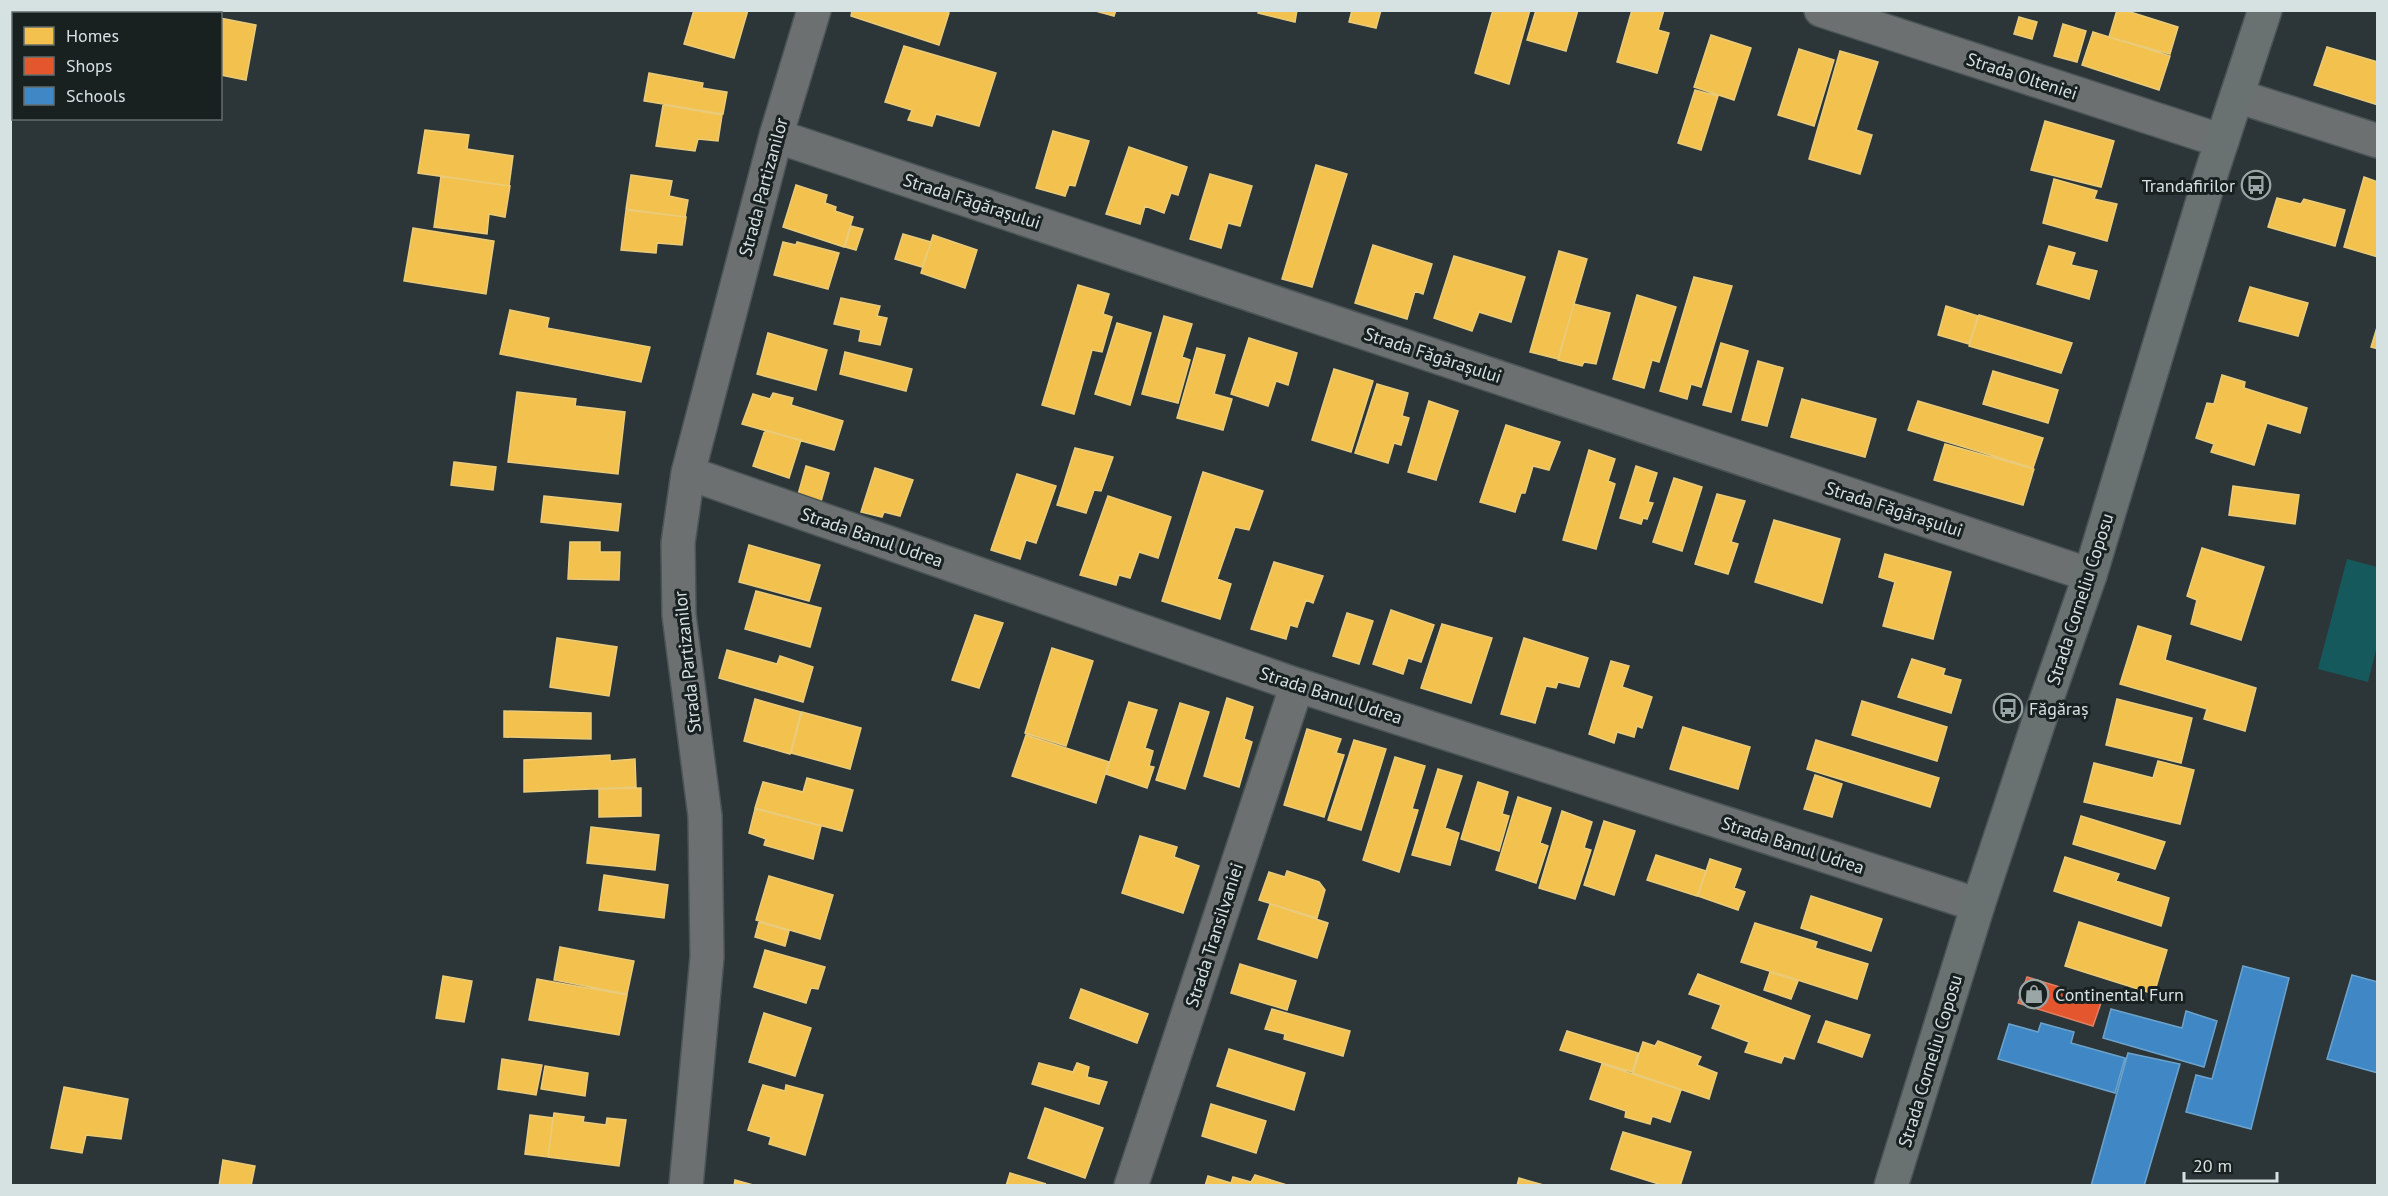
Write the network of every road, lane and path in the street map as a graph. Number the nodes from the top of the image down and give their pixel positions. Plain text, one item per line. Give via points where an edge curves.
1 (814, 10) edge
2 (1821, 10) edge
3 (2265, 10) edge
4 (2237, 96) junction
5 (776, 136) junction
6 (2222, 141) junction
7 (2378, 141) edge
8 (688, 473) junction
9 (2090, 575) junction
10 (1297, 685) junction
11 (1978, 905) junction
12 (687, 1185) edge
13 (1131, 1185) edge
14 (1891, 1185) edge

1 - 5 street, Strada Partizanilor
2 - 6 street, Strada Olteniei
3 - 4 main road, Strada Corneliu Coposu
4 - 6 main road, Strada Corneliu Coposu
4 - 7 street
5 - 8 street, Strada Partizanilor
5 - 9 street, Strada Făgărașului
6 - 9 main road, Strada Corneliu Coposu
8 - 10 street, Strada Banul Udrea
8 - 12 street, Strada Partizanilor via 678,543 679,615 705,816 707,957
9 - 11 main road, Strada Corneliu Coposu
10 - 11 street, Strada Banul Udrea
10 - 13 street, Strada Transilvaniei
11 - 14 main road, Strada Corneliu Coposu

